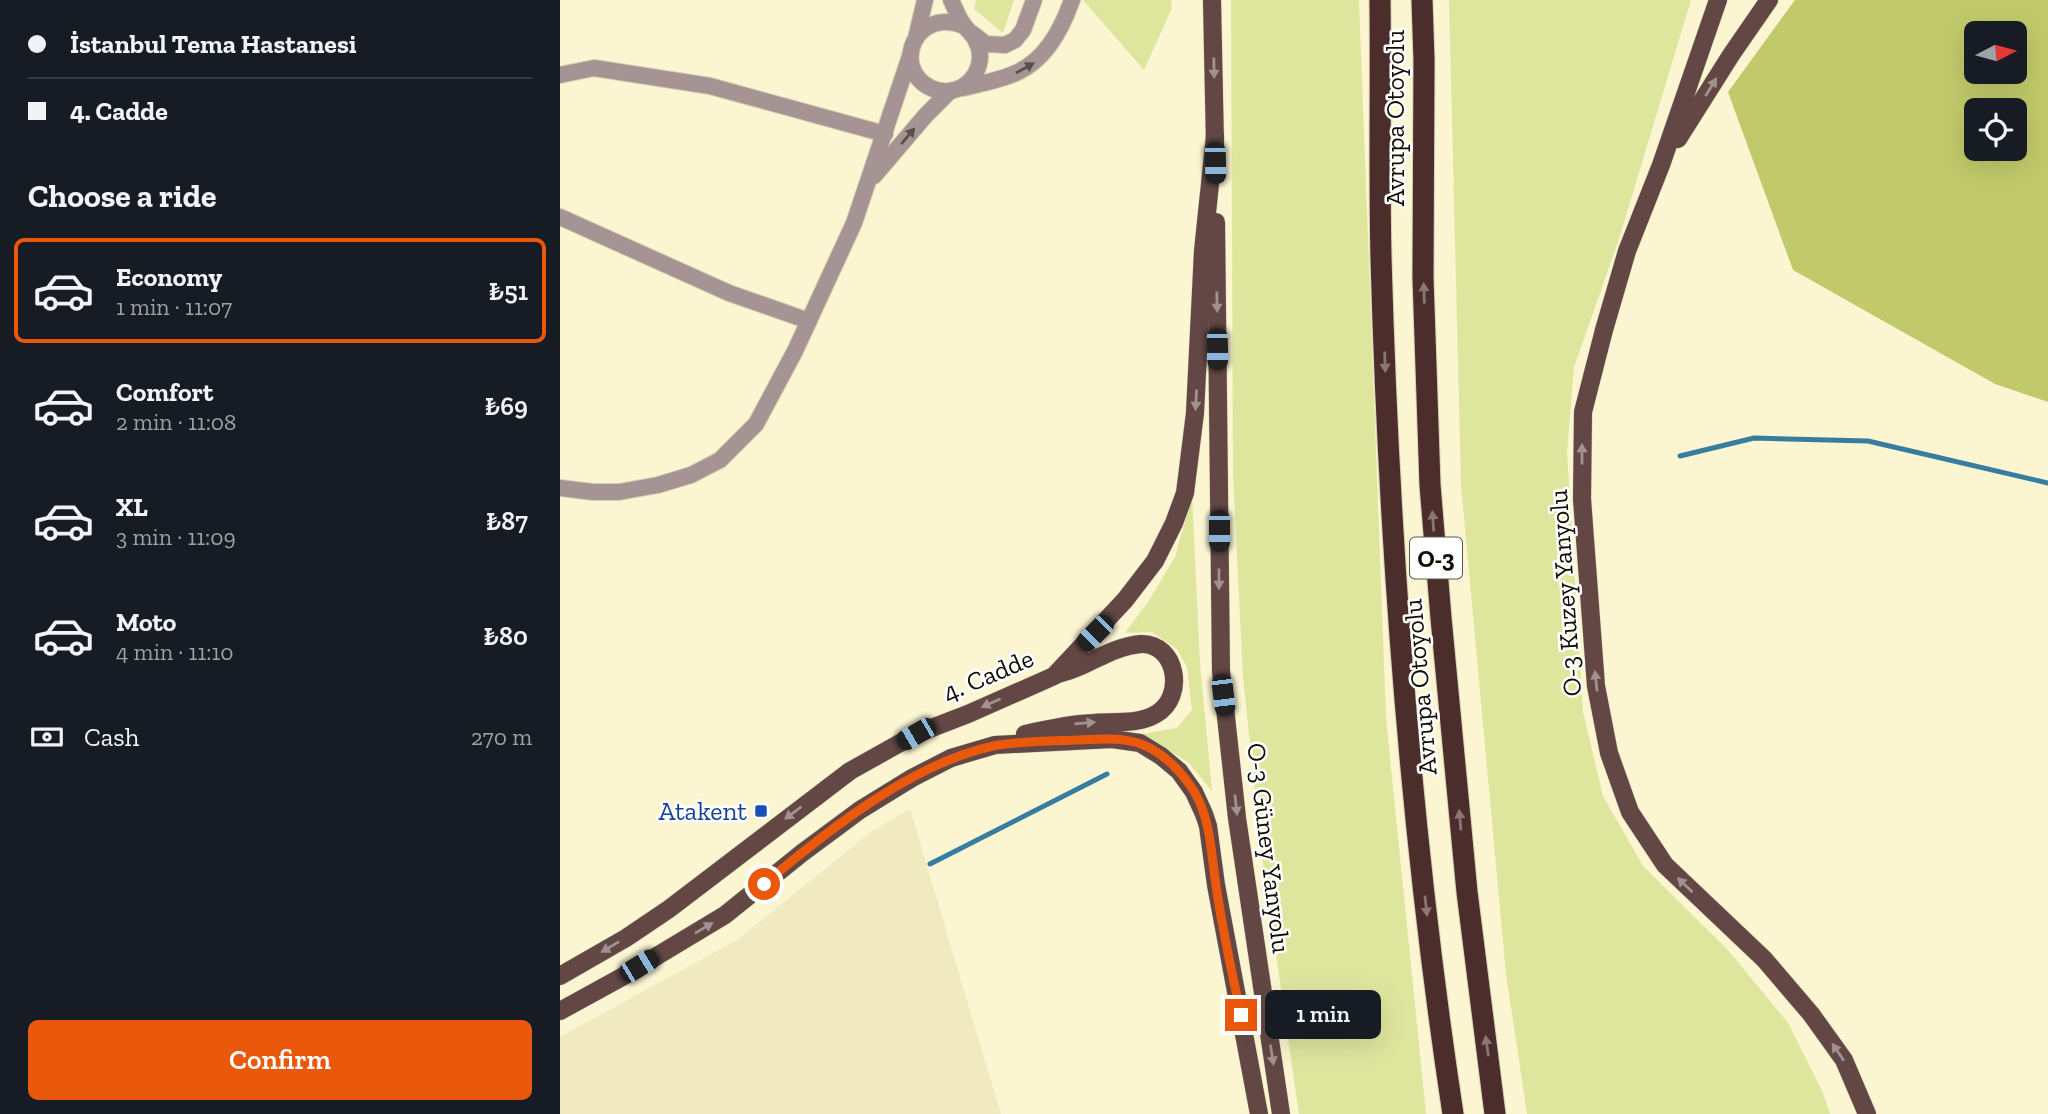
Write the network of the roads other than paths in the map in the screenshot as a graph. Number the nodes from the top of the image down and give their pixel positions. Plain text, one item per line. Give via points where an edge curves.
1 (925, 0) edge
2 (951, 0) edge
3 (1034, 0) edge
4 (1072, 0) edge
5 (1212, 0) edge
6 (1380, 0) edge
7 (1422, 0) edge
8 (1718, 0) edge
9 (1769, 0) edge
10 (968, 30) junction
11 (916, 37) junction
12 (911, 54) junction
13 (560, 75) edge
14 (955, 90) junction
15 (885, 134) junction
16 (1215, 136) junction
17 (1661, 165) junction
18 (867, 184) junction
19 (560, 217) edge
20 (809, 321) junction
21 (560, 488) edge
22 (1054, 676) junction
23 (995, 745) junction
24 (560, 976) edge
25 (560, 1012) edge
26 (1259, 1114) edge
27 (1281, 1114) edge
28 (1453, 1114) edge
29 (1496, 1114) edge
30 (1867, 1114) edge

1 - 11 street
2 - 10 street
3 - 10 street via 1023,30 1005,45 986,44
14 -> 4 street via 1012,75 1036,62 1064,22
5 -> 16 main road, O-3 Güney Yanyolu
6 -> 28 highway, Avrupa Otoyolu / O-3 via 1381,256 1396,576 1422,872
29 -> 7 highway, Avrupa Otoyolu / O-3 via 1467,892 1430,485 1423,278
8 - 17 main road, O-3 Kuzey Yanyolu
17 -> 9 main road
10 - 11 street via 943,21
10 - 14 street via 978,43 980,64 969,82
11 - 12 street
12 - 14 street via 921,81 939,91
12 - 15 street
13 - 15 street via 594,68 710,86
18 -> 14 street via 926,115
15 - 18 street
16 -> 22 main road, 4. Cadde via 1185,493 1155,561
16 -> 27 main road, O-3 Güney Yanyolu via 1221,671 1241,845
30 -> 17 main road, O-3 Kuzey Yanyolu via 1844,1060 1811,1014 1765,959 1665,866 1630,812 1609,753 1595,673 1582,499 1583,412 1628,251
18 - 20 street
19 - 20 street via 729,293
20 - 21 street via 756,424 720,460 691,475 619,492
23 -> 22 main road via 1056,727 1143,720 1171,701 1175,685 1165,654 1143,644 1118,648
22 -> 24 main road, 4. Cadde via 916,734 850,771 669,909
25 -> 23 main road via 725,915 802,853 900,785 951,758
23 - 26 main road via 1111,739 1140,743 1187,782 1208,826

